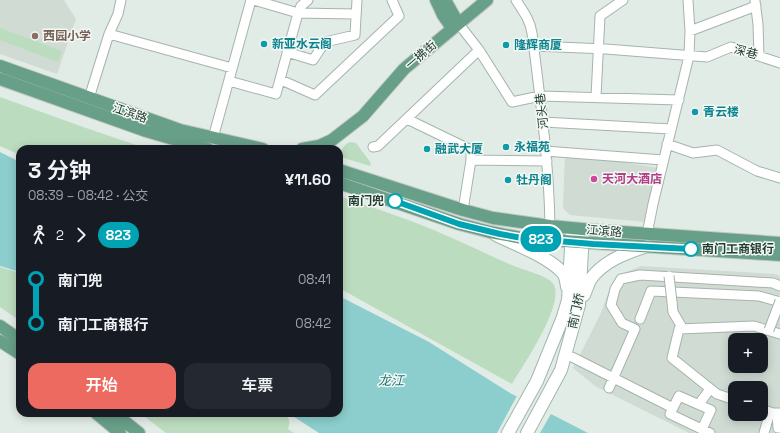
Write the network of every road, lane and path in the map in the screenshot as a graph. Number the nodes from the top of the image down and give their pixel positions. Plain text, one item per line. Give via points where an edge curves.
1 (121, 0) edge
2 (253, 0) edge
3 (308, 0) edge
4 (357, 0) edge
5 (392, 0) edge
6 (436, 0) edge
7 (445, 0) edge
8 (486, 0) edge
9 (516, 0) edge
10 (623, 0) edge
11 (688, 0) edge
12 (755, 3) edge
13 (298, 13) junction
14 (355, 14) junction
15 (455, 26) junction
16 (690, 31) junction
17 (109, 34) junction
18 (534, 46) junction
19 (598, 49) junction
20 (479, 50) junction
21 (287, 52) junction
22 (689, 56) junction
23 (759, 56) junction
24 (780, 63) edge
25 (0, 66) edge
26 (232, 68) junction
27 (0, 79) edge
28 (280, 80) junction
29 (229, 81) junction
30 (540, 96) junction
31 (596, 97) junction
32 (89, 98) junction
33 (679, 100) junction
34 (407, 119) junction
35 (543, 122) junction
36 (671, 129) junction
37 (211, 144) edge
38 (667, 144) junction
39 (221, 145) edge
40 (321, 145) edge
41 (373, 147) dead end
42 (545, 151) junction
43 (471, 160) junction
44 (663, 160) junction
45 (547, 161) junction
46 (343, 171) edge
47 (780, 178) edge
48 (343, 184) edge
49 (463, 210) junction
50 (550, 226) junction
51 (578, 228) junction
52 (490, 232) junction
53 (647, 240) junction
54 (577, 242) junction
55 (780, 243) edge
56 (780, 255) edge
57 (669, 276) junction
58 (780, 286) edge
59 (574, 302) junction
60 (780, 302) edge
61 (640, 319) dead end
62 (0, 326) edge
63 (683, 329) junction
64 (769, 330) junction
65 (780, 334) edge
66 (16, 337) edge
67 (0, 341) edge
68 (16, 351) edge
69 (572, 357) dead end
70 (614, 378) junction
71 (609, 388) dead end
72 (710, 389) junction
73 (728, 398) edge
74 (699, 404) junction
75 (673, 408) junction
76 (776, 413) edge
77 (101, 417) edge
78 (119, 417) edge
79 (780, 428) edge
80 (706, 431) edge
81 (120, 433) edge
82 (139, 433) edge
83 (508, 433) edge
84 (527, 433) edge
85 (764, 433) edge

1 - 17 street
2 - 13 street
2 - 26 street
3 - 13 street
4 - 14 street
5 - 28 street via 399,16 315,95
6 - 15 main road via 443,15
7 - 15 main road
8 - 15 main road, 一拂街
9 - 18 street, 河头巷 via 526,14
10 - 19 street via 600,16
11 - 16 street
12 - 16 street
12 - 23 street via 760,42
13 - 14 street
13 - 21 street
14 - 21 street via 355,35 325,42 313,60
15 - 20 street
15 - 40 main road, 一拂街 via 404,69 363,116 332,140
16 - 22 street
17 - 26 street
17 - 32 street
18 - 19 street, 深巷
18 - 30 street, 河头巷
19 - 22 street, 深巷
19 - 31 street
20 - 30 street via 512,102
20 - 34 street
21 - 28 street
22 - 23 street, 深巷 via 707,57 731,47
22 - 33 street
23 - 24 street, 深巷
25 - 32 main road, 江滨路
26 - 29 street
27 - 37 main road, 江滨路 via 146,131
28 - 29 street via 276,94
29 - 37 street
30 - 31 street
30 - 35 street, 河头巷
31 - 33 street
32 - 37 main road, 江滨路 via 180,130
33 - 36 street
34 - 41 street via 378,146
34 - 43 street via 471,150
35 - 36 street
35 - 42 street, 河头巷
36 - 38 street
37 - 39 main road, 江滨路
38 - 44 street
38 - 47 street via 693,153 717,150 757,171
42 - 44 street
42 - 45 street, 河头巷
43 - 45 street
43 - 49 street
44 - 53 street via 652,204
45 - 50 street, 河头巷
46 - 49 main road, 江滨路
48 - 52 main road, 江滨路
49 - 50 main road, 江滨路 via 493,218
50 - 51 main road, 江滨路
51 - 53 main road, 江滨路
51 - 54 street, 南门桥
52 - 54 main road, 江滨路 via 522,238
52 - 59 street via 554,265 566,279
53 - 54 main road, 江滨路
53 - 55 main road, 江滨路
53 - 56 main road, 江滨路
53 - 59 street via 601,268
54 - 59 street, 南门桥
57 - 58 street via 773,283
57 - 63 street, bridge via 674,312
57 - 70 street via 640,274 621,279 615,289 611,305 622,324 635,329
59 - 83 street, 南门桥 via 563,317 537,382
59 - 84 street, 南门桥 via 561,370
60 - 61 street via 759,296 651,292
60 - 64 street, bridge
62 - 66 main road
63 - 64 street via 754,326
63 - 72 street via 679,329 672,358
64 - 65 street
67 - 68 main road
69 - 70 street
70 - 71 street
70 - 75 street
72 - 73 street
72 - 74 street
74 - 75 street via 680,396
74 - 80 street via 710,410
75 - 80 street via 670,414
76 - 79 street
76 - 85 street
77 - 81 main road
78 - 82 main road

